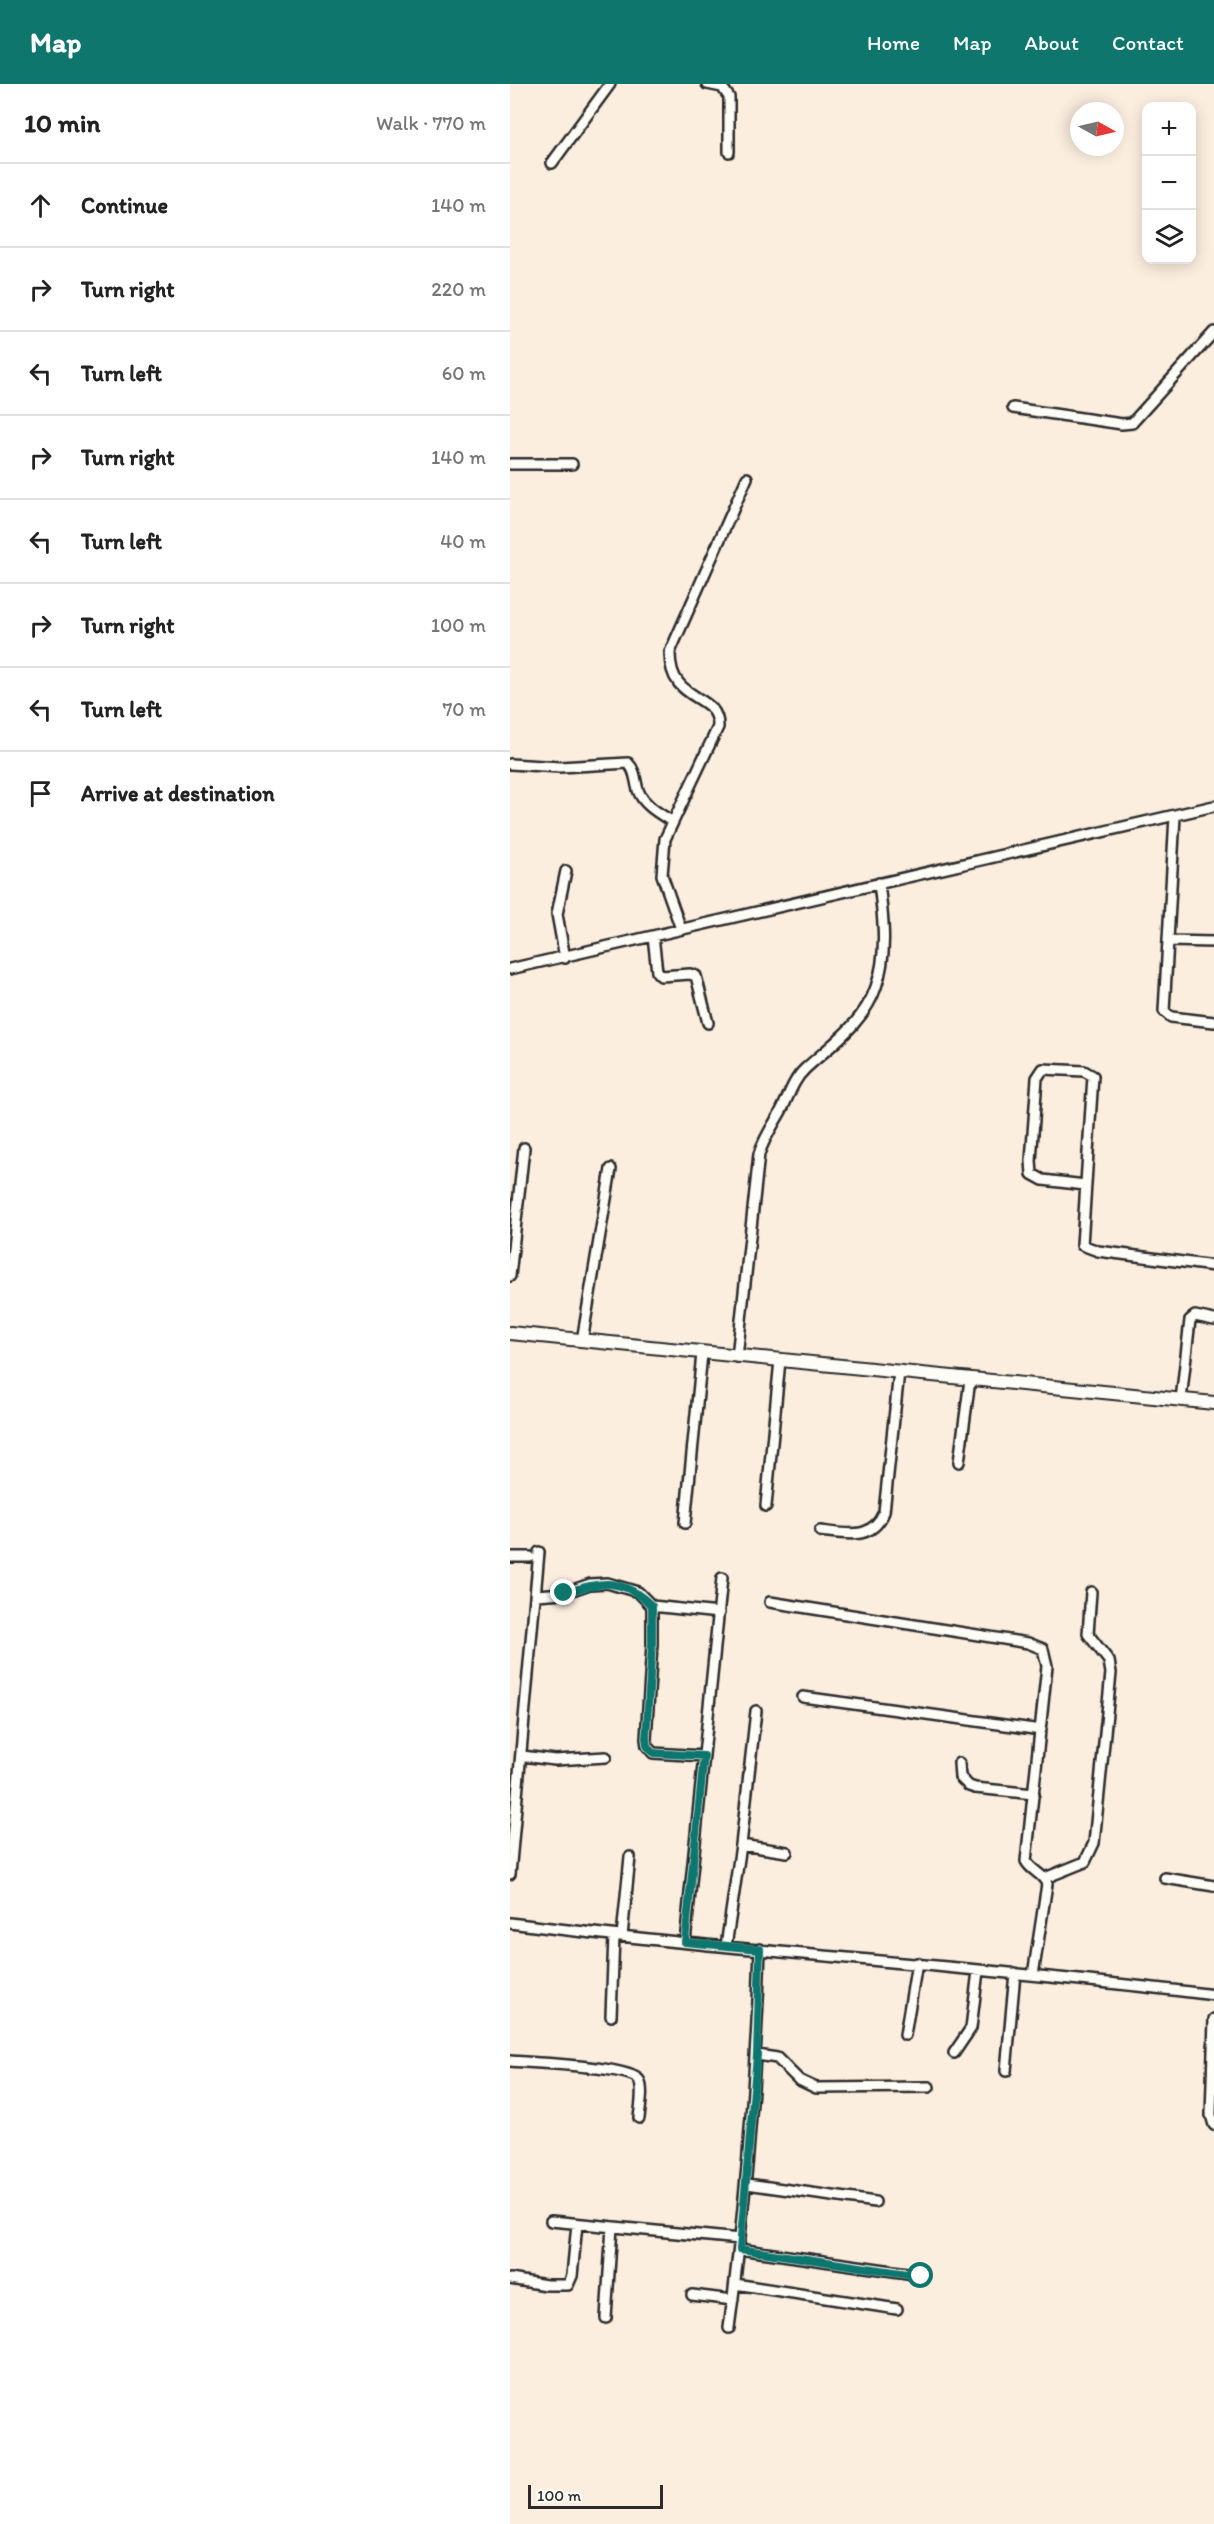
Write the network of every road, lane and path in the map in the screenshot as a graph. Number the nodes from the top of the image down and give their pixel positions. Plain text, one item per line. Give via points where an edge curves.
1 (610, 84) edge
2 (707, 84) edge
3 (729, 152) dead end
4 (552, 163) dead end
5 (1214, 332) edge
6 (1013, 408) dead end
7 (510, 464) edge
8 (572, 464) dead end
9 (747, 478) dead end
10 (510, 764) edge
11 (1214, 806) edge
12 (1174, 816) junction
13 (672, 822) junction
14 (566, 871) dead end
15 (879, 883) junction
16 (681, 929) junction
17 (653, 936) junction
18 (1168, 941) junction
19 (1214, 942) edge
20 (565, 958) junction
21 (510, 969) edge
22 (1214, 1022) edge
23 (708, 1023) dead end
24 (524, 1148) dead end
25 (611, 1169) dead end
26 (1085, 1185) junction
27 (1214, 1266) edge
28 (510, 1276) edge
29 (1214, 1320) edge
30 (510, 1333) edge
31 (582, 1341) junction
32 (702, 1354) junction
33 (737, 1357) junction
34 (780, 1360) junction
35 (899, 1372) junction
36 (970, 1380) junction
37 (1181, 1400) junction
38 (1214, 1403) edge
39 (959, 1462) dead end
40 (766, 1506) dead end
41 (684, 1523) dead end
42 (820, 1531) dead end
43 (539, 1552) dead end
44 (510, 1557) edge
45 (530, 1557) dead end
46 (723, 1578) dead end
47 (1090, 1592) dead end
48 (536, 1595) junction
49 (770, 1602) dead end
50 (652, 1606) junction
51 (719, 1613) junction
52 (803, 1697) dead end
53 (756, 1711) dead end
54 (1041, 1730) junction
55 (522, 1756) junction
56 (704, 1756) junction
57 (606, 1757) dead end
58 (959, 1763) dead end
59 (1034, 1794) junction
60 (741, 1845) junction
61 (787, 1852) dead end
62 (630, 1857) dead end
63 (510, 1874) edge
64 (1045, 1878) junction
65 (1165, 1878) dead end
66 (1214, 1886) edge
67 (510, 1923) edge
68 (618, 1936) junction
69 (685, 1942) junction
70 (726, 1946) junction
71 (760, 1949) junction
72 (917, 1964) junction
73 (978, 1971) junction
74 (1015, 1973) junction
75 (1033, 1975) junction
76 (1214, 1995) edge
77 (611, 2016) dead end
78 (1214, 2019) edge
79 (905, 2035) dead end
80 (954, 2053) dead end
81 (757, 2055) junction
82 (510, 2061) edge
83 (1006, 2071) dead end
84 (929, 2088) dead end
85 (639, 2118) dead end
86 (1214, 2125) edge
87 (747, 2184) junction
88 (874, 2202) dead end
89 (552, 2221) dead end
90 (577, 2224) junction
91 (612, 2227) junction
92 (740, 2244) junction
93 (921, 2276) dead end
94 (510, 2279) edge
95 (735, 2284) junction
96 (692, 2295) dead end
97 (733, 2300) junction
98 (897, 2308) dead end
99 (606, 2318) dead end
100 (729, 2328) dead end

1 - 4 street
2 - 3 street via 722,87 729,97
5 - 6 street via 1132,423
7 - 8 street
9 - 13 street via 670,652 675,681 715,710 718,719 718,727
10 - 13 street via 560,767 628,763 640,795
11 - 12 street
12 - 15 street
12 - 18 street
13 - 16 street via 665,838 662,875
14 - 20 street via 557,914
15 - 16 street
15 - 33 street via 883,947 876,988 846,1033 796,1080 759,1154
16 - 17 street
17 - 20 street
17 - 23 street via 657,972 661,976 696,976
18 - 19 street
18 - 22 street via 1164,1011 1171,1017
20 - 21 street
24 - 28 street
25 - 31 street
26 - 26 street via 1093,1076 1060,1068 1043,1070 1037,1078 1032,1174 1043,1180
26 - 27 street via 1082,1245 1098,1251
29 - 37 street via 1195,1316 1190,1320
30 - 31 street
31 - 32 street
32 - 33 street
32 - 41 street
33 - 34 street
34 - 35 street
34 - 40 street
35 - 36 street
35 - 42 street via 884,1512 879,1523 858,1533
36 - 37 street
36 - 39 street
37 - 38 street
43 - 48 street
44 - 45 street
46 - 51 street
47 - 64 street via 1088,1634 1109,1661 1111,1673 1094,1843 1085,1862
48 - 50 street via 607,1583 638,1592
48 - 55 street
49 - 54 street via 1036,1645 1047,1656
50 - 51 street
50 - 56 street via 647,1746 653,1753
51 - 56 street
52 - 54 street
53 - 60 street
54 - 59 street
55 - 57 street via 555,1760
55 - 63 street
56 - 69 street
58 - 59 street via 960,1777 969,1786
59 - 64 street via 1026,1861
60 - 61 street
60 - 70 street
62 - 68 street
64 - 75 street
65 - 66 street
67 - 68 street
68 - 69 street
68 - 77 street
69 - 70 street
70 - 71 street
71 - 72 street
71 - 81 street
72 - 73 street
72 - 79 street
73 - 74 street
73 - 80 street via 970,2028
74 - 75 street
74 - 83 street
75 - 76 street
78 - 86 street
81 - 84 street via 777,2058 799,2080 816,2088
81 - 87 street
82 - 85 street via 630,2074 638,2079 641,2089
87 - 88 street
87 - 92 street
89 - 90 street
90 - 91 street
90 - 94 street via 568,2285
91 - 92 street
91 - 99 street
92 - 93 street
92 - 95 street
95 - 97 street
95 - 98 street
96 - 97 street
97 - 100 street

